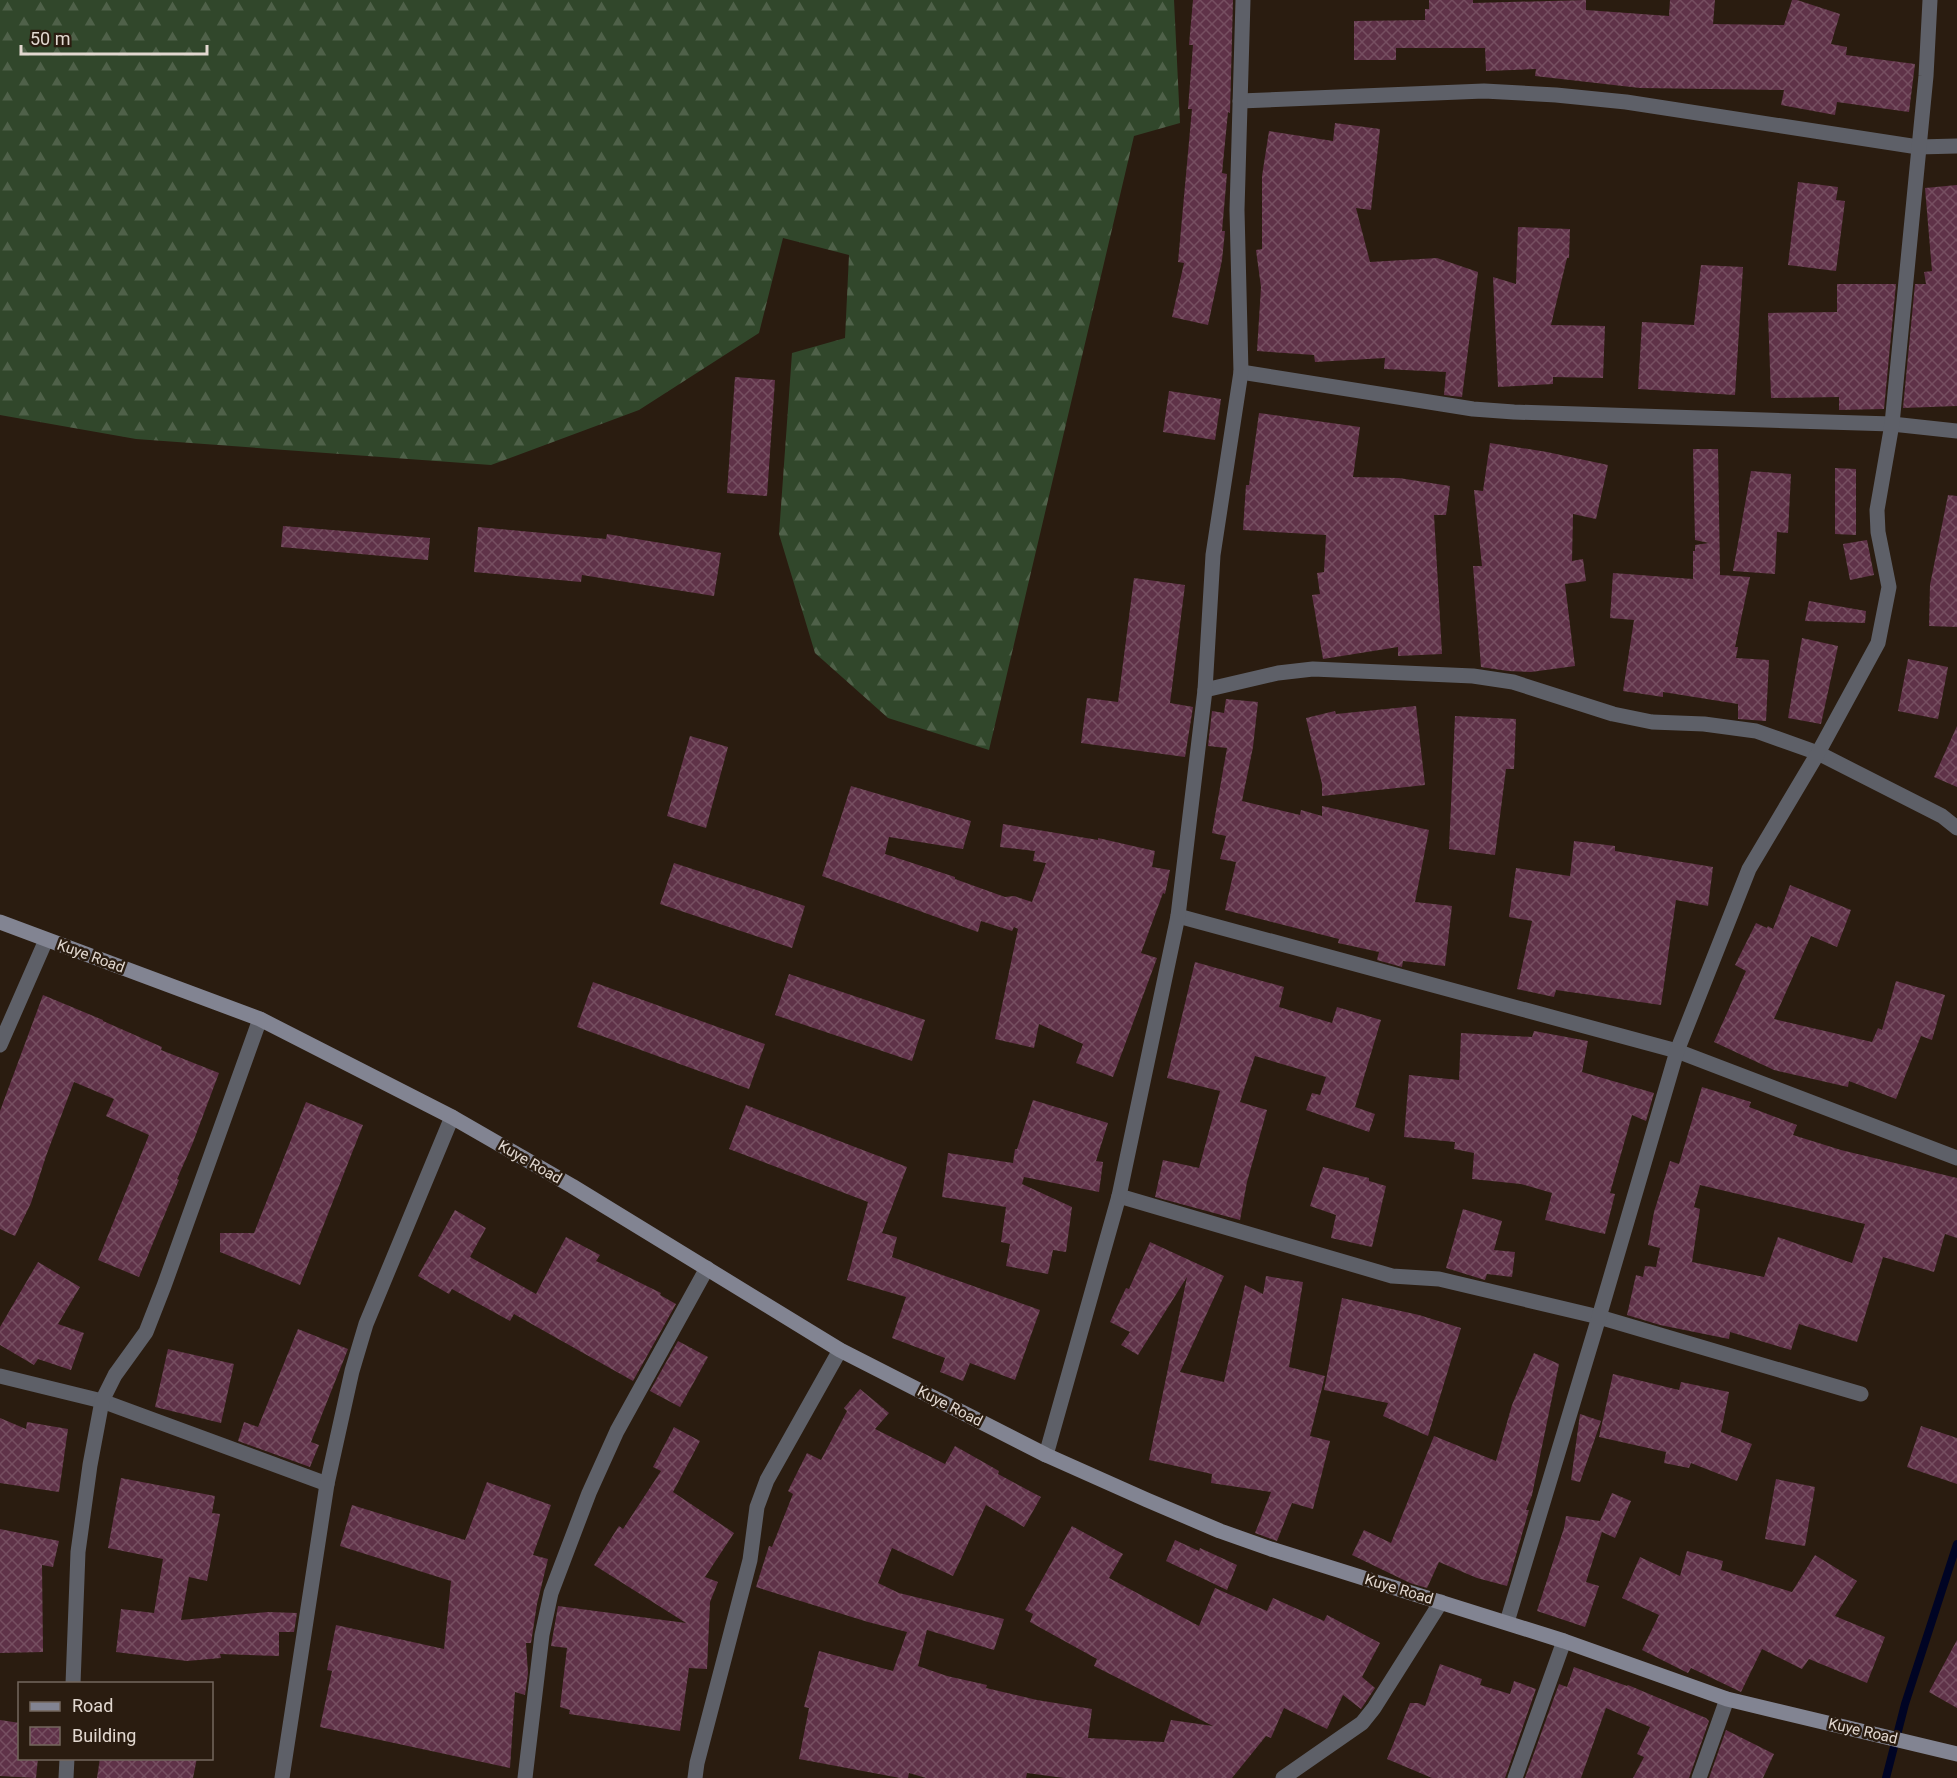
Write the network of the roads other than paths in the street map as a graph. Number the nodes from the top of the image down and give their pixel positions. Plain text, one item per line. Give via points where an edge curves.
1 (1243, 0) edge
2 (1930, 0) edge
3 (1240, 101) junction
4 (1957, 146) edge
5 (1918, 147) junction
6 (1241, 372) junction
7 (1892, 424) junction
8 (1957, 431) edge
9 (1205, 690) junction
10 (1818, 753) junction
11 (1957, 828) edge
12 (1178, 916) junction
13 (0, 922) edge
14 (46, 940) junction
15 (261, 1019) junction
16 (0, 1046) edge
17 (1677, 1051) junction
18 (452, 1117) junction
19 (1957, 1158) edge
20 (1119, 1196) junction
21 (707, 1268) junction
22 (1599, 1317) junction
23 (840, 1350) junction
24 (0, 1377) edge
25 (1861, 1394) dead end
26 (102, 1401) junction
27 (1046, 1455) junction
28 (327, 1484) junction
29 (1441, 1602) junction
30 (1507, 1622) junction
31 (1564, 1641) junction
32 (73, 1682) edge
33 (1727, 1699) junction
34 (1957, 1754) edge
35 (67, 1760) edge
36 (66, 1778) edge
37 (282, 1778) edge
38 (525, 1778) edge
39 (694, 1778) edge
40 (1283, 1778) edge
41 (1515, 1778) edge
42 (1699, 1778) edge

1 - 3 street
2 - 5 street
3 - 5 street via 1484,92 1556,95 1626,102
3 - 6 street via 1237,210
4 - 5 street
5 - 7 street
6 - 7 street via 1473,409
6 - 9 street via 1213,555
7 - 8 street
7 - 10 street via 1877,510 1889,587 1878,642
9 - 10 street via 1313,669 1473,676 1513,682 1613,714 1652,722 1756,731
9 - 12 street
10 - 11 street via 1942,816
10 - 17 street via 1749,869
12 - 17 street
12 - 20 street
13 - 14 street, Kuye Road
14 - 15 street, Kuye Road
14 - 16 street
15 - 18 street, Kuye Road
15 - 26 street via 146,1332 115,1374
17 - 19 street
17 - 22 street
18 - 21 street, Kuye Road
18 - 28 street via 366,1324
20 - 22 street via 1392,1276 1439,1279
20 - 27 street
21 - 23 street, Kuye Road
21 - 38 street via 617,1431 551,1593 542,1635
22 - 25 street
22 - 30 street
23 - 27 street, Kuye Road
23 - 39 street via 767,1480 757,1507 750,1560
24 - 26 street
26 - 28 street
26 - 32 street via 78,1552
27 - 29 street, Kuye Road via 1220,1531
28 - 37 street
29 - 30 street, Kuye Road
29 - 40 street via 1362,1723
30 - 31 street, Kuye Road
31 - 33 street, Kuye Road
31 - 41 street
33 - 34 street, Kuye Road
33 - 42 street
35 - 36 street

